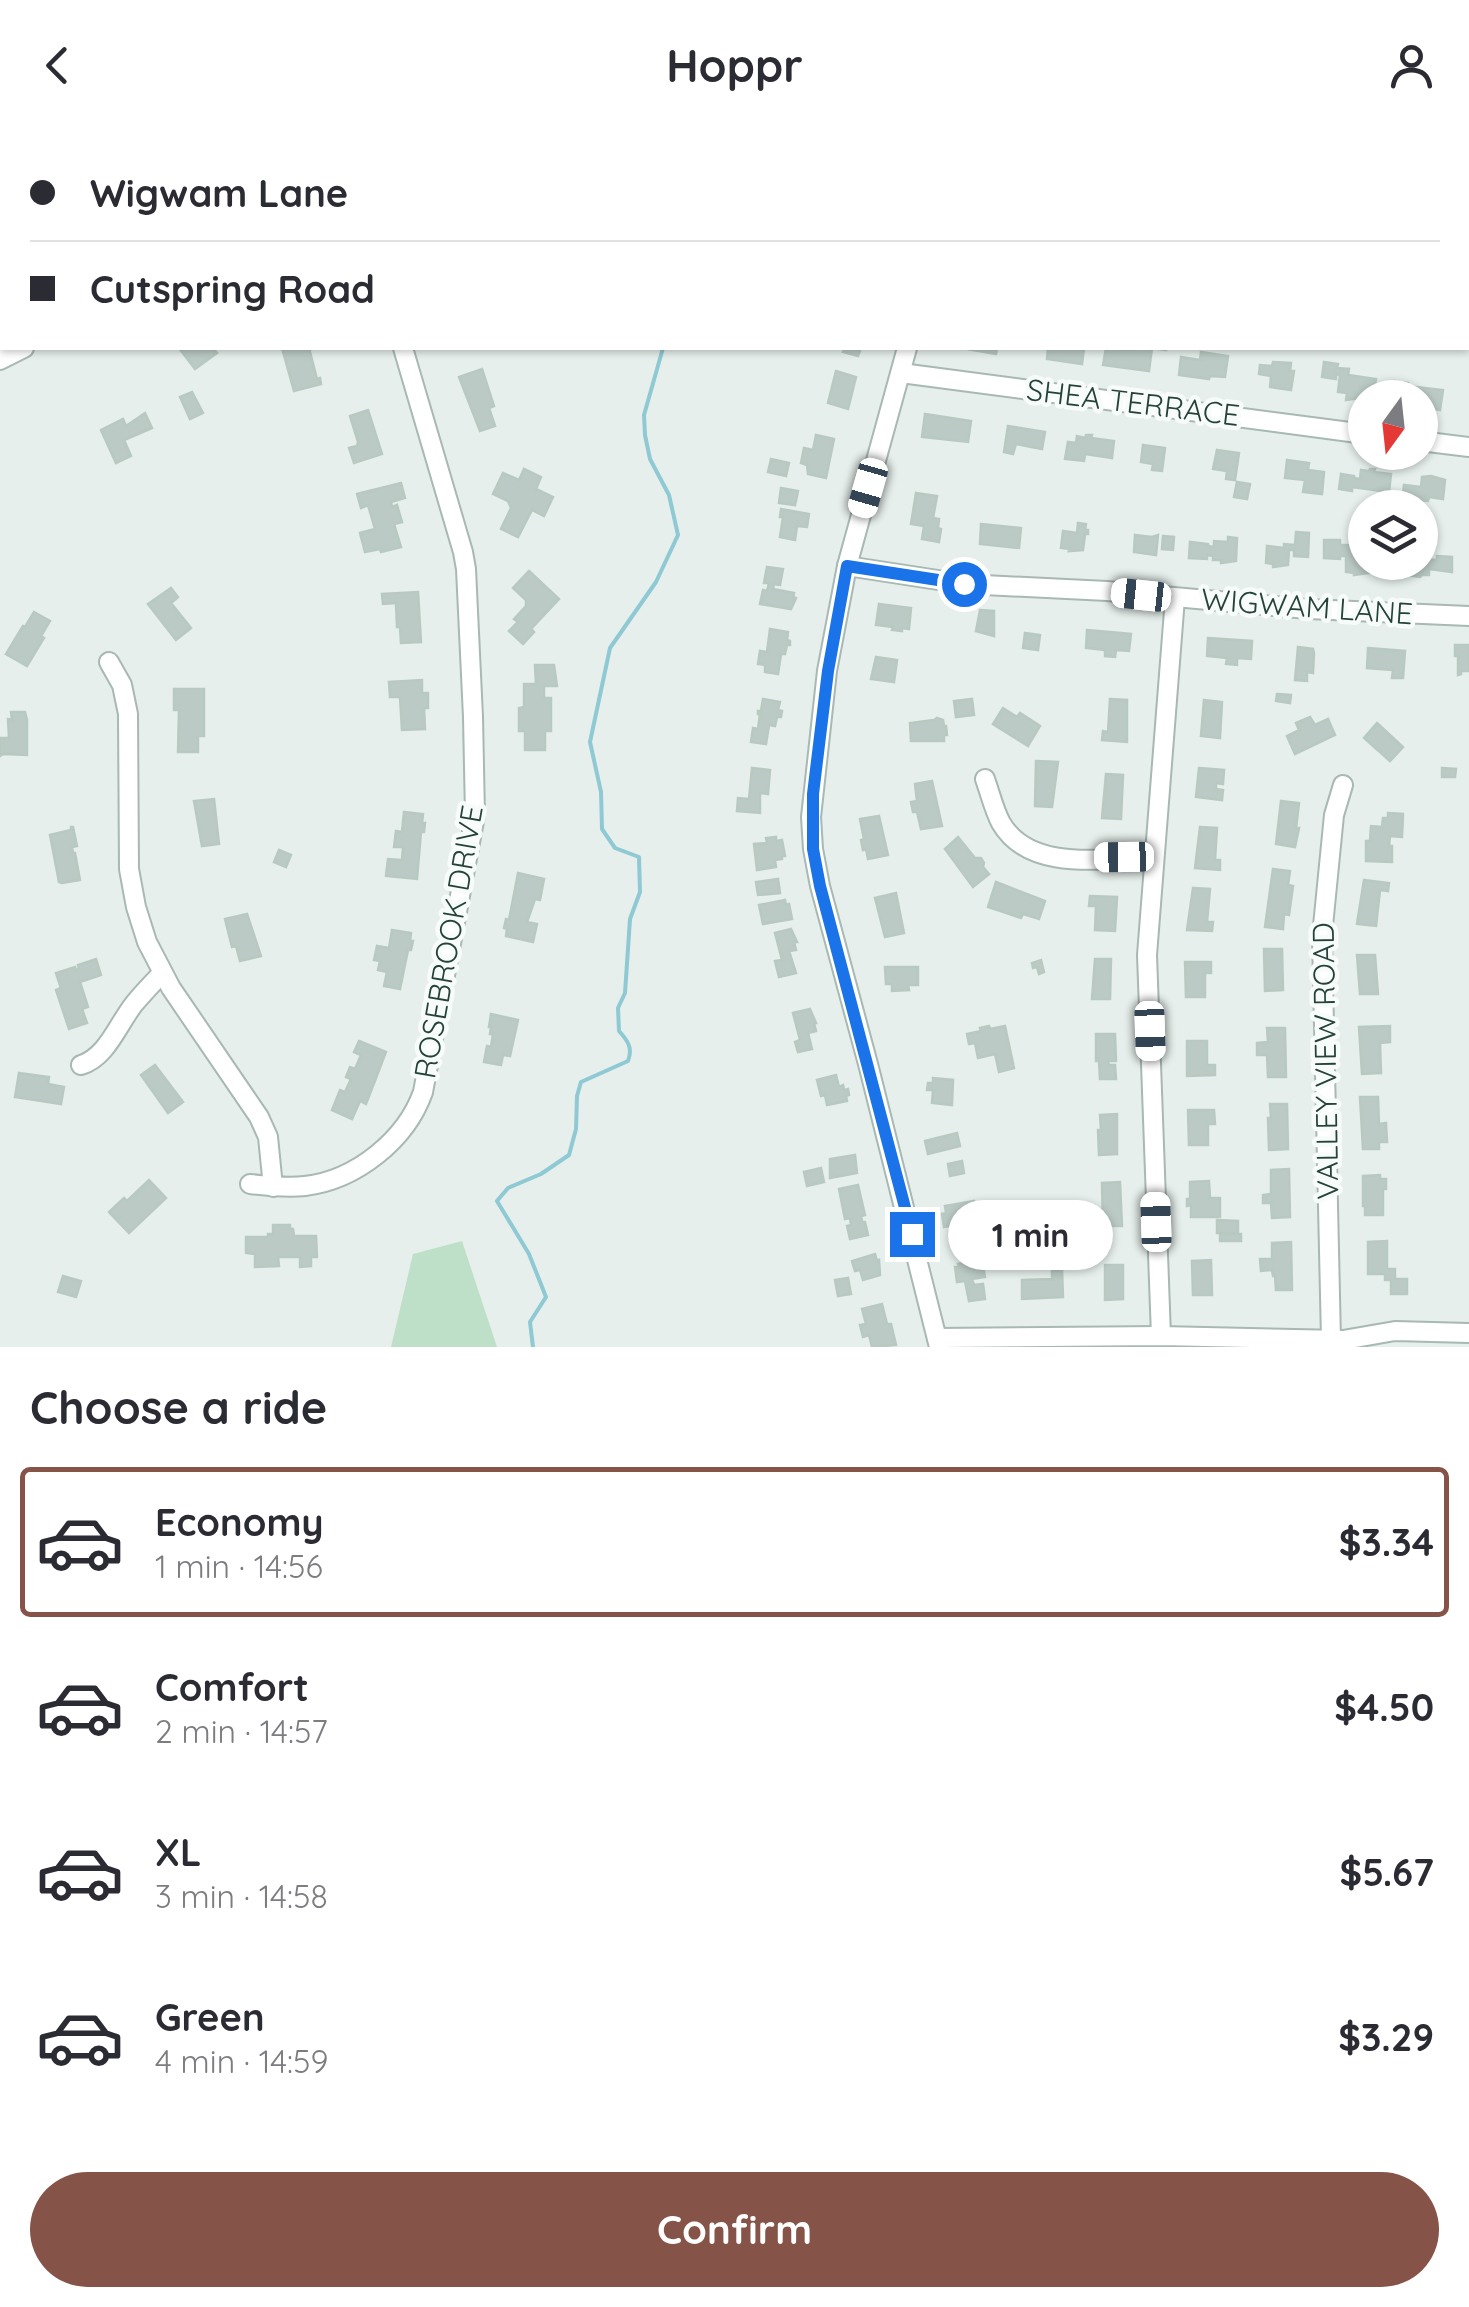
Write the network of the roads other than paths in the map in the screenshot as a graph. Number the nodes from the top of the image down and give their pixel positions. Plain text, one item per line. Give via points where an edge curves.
1 (403, 350) edge
2 (906, 350) edge
3 (900, 373) junction
4 (1348, 432) edge
5 (1438, 443) edge
6 (1469, 447) edge
7 (847, 566) junction
8 (1176, 598) junction
9 (1469, 616) edge
10 (109, 662) dead end
11 (985, 779) dead end
12 (1343, 785) dead end
13 (1154, 856) junction
14 (162, 973) junction
15 (81, 1065) dead end
16 (250, 1184) dead end
17 (274, 1186) junction
18 (1469, 1334) edge
19 (1161, 1336) junction
20 (1330, 1340) junction
21 (938, 1343) edge

1 - 17 street, ROSEBROOK DRIVE via 464,552 475,816 418,1106 389,1144 353,1169 306,1186
2 - 3 street
3 - 4 street, SHEA TERRACE
3 - 7 street
5 - 6 street
7 - 8 street, WIGWAM LANE via 964,584
7 - 21 street via 821,722 813,849
8 - 9 street, WIGWAM LANE
8 - 13 street
10 - 14 street via 128,714 129,870
11 - 13 street via 1000,822 1028,850 1064,858
12 - 20 street, VALLEY VIEW ROAD via 1322,936
13 - 19 street via 1147,954
14 - 15 street via 92,1062
14 - 17 street via 259,1117
16 - 17 street, ROSEBROOK DRIVE
18 - 20 street via 1406,1330
19 - 20 street
19 - 21 street

